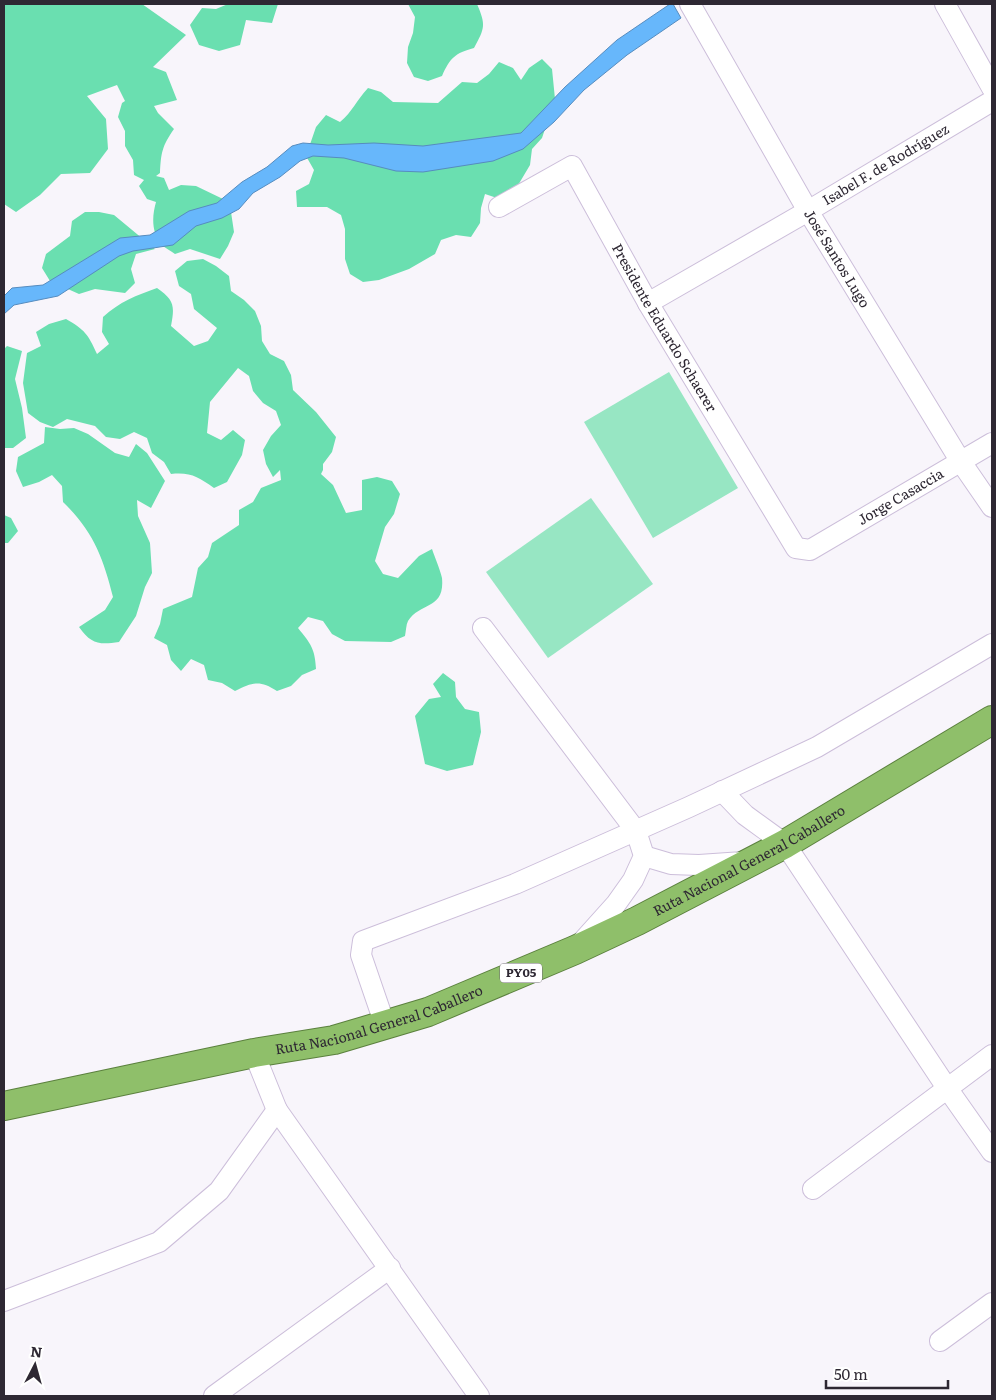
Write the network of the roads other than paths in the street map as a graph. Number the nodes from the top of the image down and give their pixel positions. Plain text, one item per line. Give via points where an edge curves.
1 (945, 4) edge
2 (695, 12) edge
3 (992, 88) edge
4 (992, 101) edge
5 (499, 207) dead end
6 (808, 211) junction
7 (648, 303) junction
8 (992, 443) edge
9 (961, 462) junction
10 (992, 507) edge
11 (810, 550) joint
12 (483, 628) dead end
13 (992, 644) edge
14 (992, 720) edge
15 (722, 792) junction
16 (636, 831) junction
17 (785, 844) junction
18 (644, 856) junction
19 (750, 862) junction
20 (575, 950) junction
21 (385, 1025) junction
22 (254, 1053) junction
23 (992, 1055) edge
24 (947, 1088) junction
25 (4, 1106) edge
26 (278, 1110) junction
27 (992, 1152) edge
28 (813, 1189) dead end
29 (390, 1268) junction
30 (4, 1301) edge
31 (992, 1303) edge
32 (940, 1341) dead end
33 (214, 1396) edge
34 (479, 1396) edge

1 - 3 street
2 - 6 street, José Santos Lugo
4 - 6 street, Isabel F. de Rodríguez
5 - 7 street, Presidente Eduardo Schaerer via 572,166
6 - 7 street, Isabel F. de Rodríguez
6 - 9 street, José Santos Lugo
7 - 11 street, Presidente Eduardo Schaerer via 796,548
8 - 9 street, Jorge Casaccia
9 - 10 street, José Santos Lugo
9 - 11 street, Jorge Casaccia
12 - 16 street
13 - 15 street via 817,747
14 - 17 highway, Ruta Nacional General Caballero / PY05
15 - 16 street
15 - 17 street via 745,815
16 - 18 street
16 - 21 street via 515,884 363,941 361,955
17 - 19 highway, Ruta Nacional General Caballero / PY05
17 - 24 street
18 - 19 street via 671,864 699,866
18 - 20 street via 633,880 616,904
19 - 20 highway, Ruta Nacional General Caballero / PY05
20 - 21 highway, Ruta Nacional General Caballero / PY05 via 428,1012
21 - 22 highway, Ruta Nacional General Caballero / PY05 via 334,1040
22 - 25 highway, Ruta Nacional General Caballero / PY05
22 - 26 street
23 - 24 street
24 - 27 street
24 - 28 street
26 - 29 street
26 - 30 street via 219,1191 159,1242
29 - 33 street
29 - 34 street
31 - 32 street

